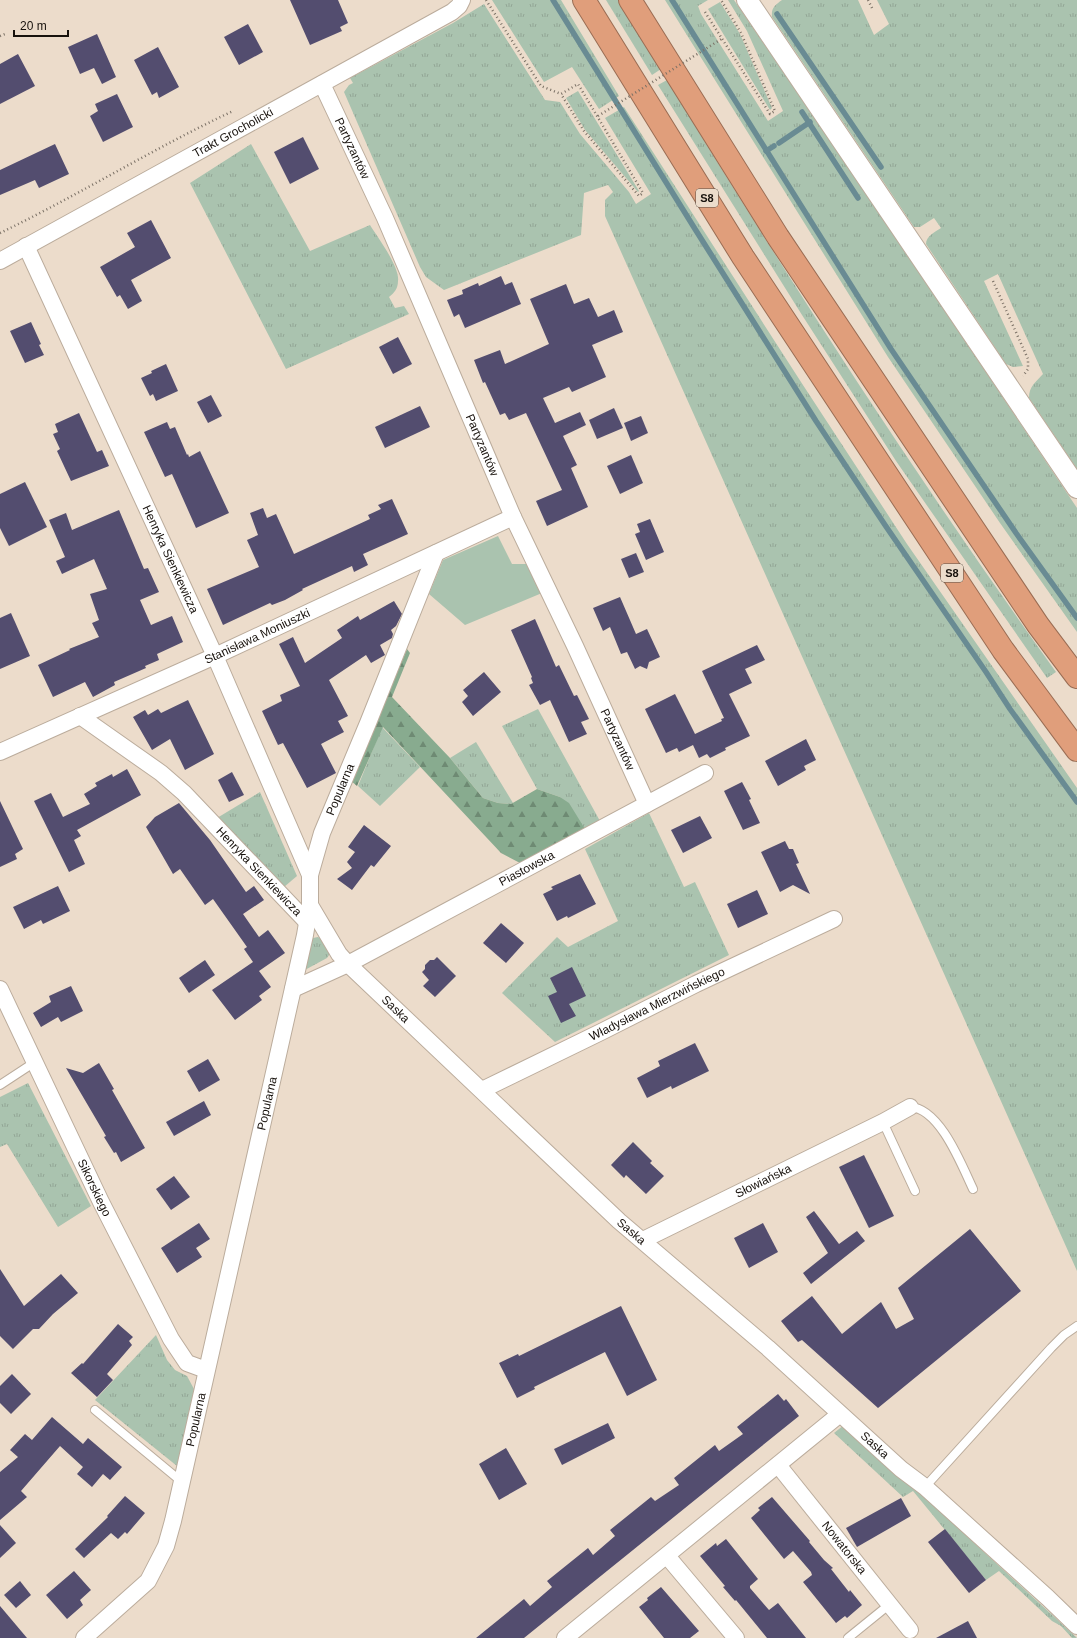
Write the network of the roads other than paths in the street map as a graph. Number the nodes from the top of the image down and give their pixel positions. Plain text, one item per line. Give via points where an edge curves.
1 (462, 0) edge
2 (584, 0) edge
3 (630, 0) edge
4 (748, 0) edge
5 (322, 84) junction
6 (26, 246) junction
7 (0, 261) edge
8 (1077, 488) edge
9 (513, 517) junction
10 (436, 553) junction
11 (215, 656) junction
12 (1077, 677) edge
13 (80, 716) junction
14 (1077, 750) edge
15 (0, 752) edge
16 (705, 773) dead end
17 (647, 804) junction
18 (310, 875) junction
19 (310, 905) junction
20 (834, 919) dead end
21 (307, 922) junction
22 (348, 964) junction
23 (0, 989) edge
24 (293, 989) junction
25 (34, 1062) junction
26 (0, 1085) edge
27 (482, 1090) junction
28 (910, 1107) joint
29 (883, 1122) junction
30 (973, 1189) dead end
31 (915, 1192) dead end
32 (643, 1240) junction
33 (1077, 1326) edge
34 (206, 1370) junction
35 (95, 1410) dead end
36 (840, 1414) junction
37 (778, 1465) junction
38 (182, 1482) junction
39 (924, 1487) junction
40 (667, 1556) junction
41 (890, 1604) junction
42 (1077, 1626) edge
43 (910, 1630) dead end
44 (84, 1638) edge
45 (565, 1638) edge
46 (736, 1638) edge
47 (848, 1638) edge

1 - 5 street, Trakt Grocholicki via 452,12
2 - 14 highway, S8 via 743,256 1003,650
3 - 12 highway via 778,237 1038,625
4 - 8 street
5 - 6 street, Trakt Grocholicki
5 - 9 street, Partyzantów via 385,218
6 - 7 street, Trakt Grocholicki
6 - 11 street, Henryka Sienkiewicza
9 - 10 street, Stanisława Moniuszki
9 - 17 street, Partyzantów
10 - 11 street, Stanisława Moniuszki
10 - 18 street, Popularna via 322,833
11 - 13 street, Stanisława Moniuszki
11 - 18 street, Henryka Sienkiewicza
13 - 15 street, Stanisława Moniuszki
13 - 21 street, Henryka Sienkiewicza via 161,773 184,793
16 - 17 street, Piastowska
17 - 22 street, Piastowska
18 - 19 street, Popularna
19 - 21 street, Popularna
19 - 22 street, Saska via 339,954
20 - 27 street, Władysława Mierzwińskiego
21 - 24 street, Popularna
22 - 24 street, Piastowska
22 - 27 street, Saska
23 - 25 street, Sikorskiego
24 - 34 street, Popularna
25 - 26 lane
25 - 34 street, Sikorskiego via 171,1339 187,1363
27 - 32 street, Saska
28 - 29 street, Słowiańska
28 - 30 lane via 916,1107 927,1114 944,1132
29 - 31 lane
29 - 32 street, Słowiańska
32 - 36 street, Saska
33 - 39 lane via 1051,1348
34 - 38 street, Popularna
35 - 38 lane
36 - 37 street
36 - 39 street, Saska
37 - 40 street
37 - 41 street, Nowatorska
38 - 44 street, Popularna via 166,1546 148,1581
39 - 42 street, Saska
40 - 45 street
40 - 46 street
41 - 43 street, Nowatorska
41 - 47 lane

